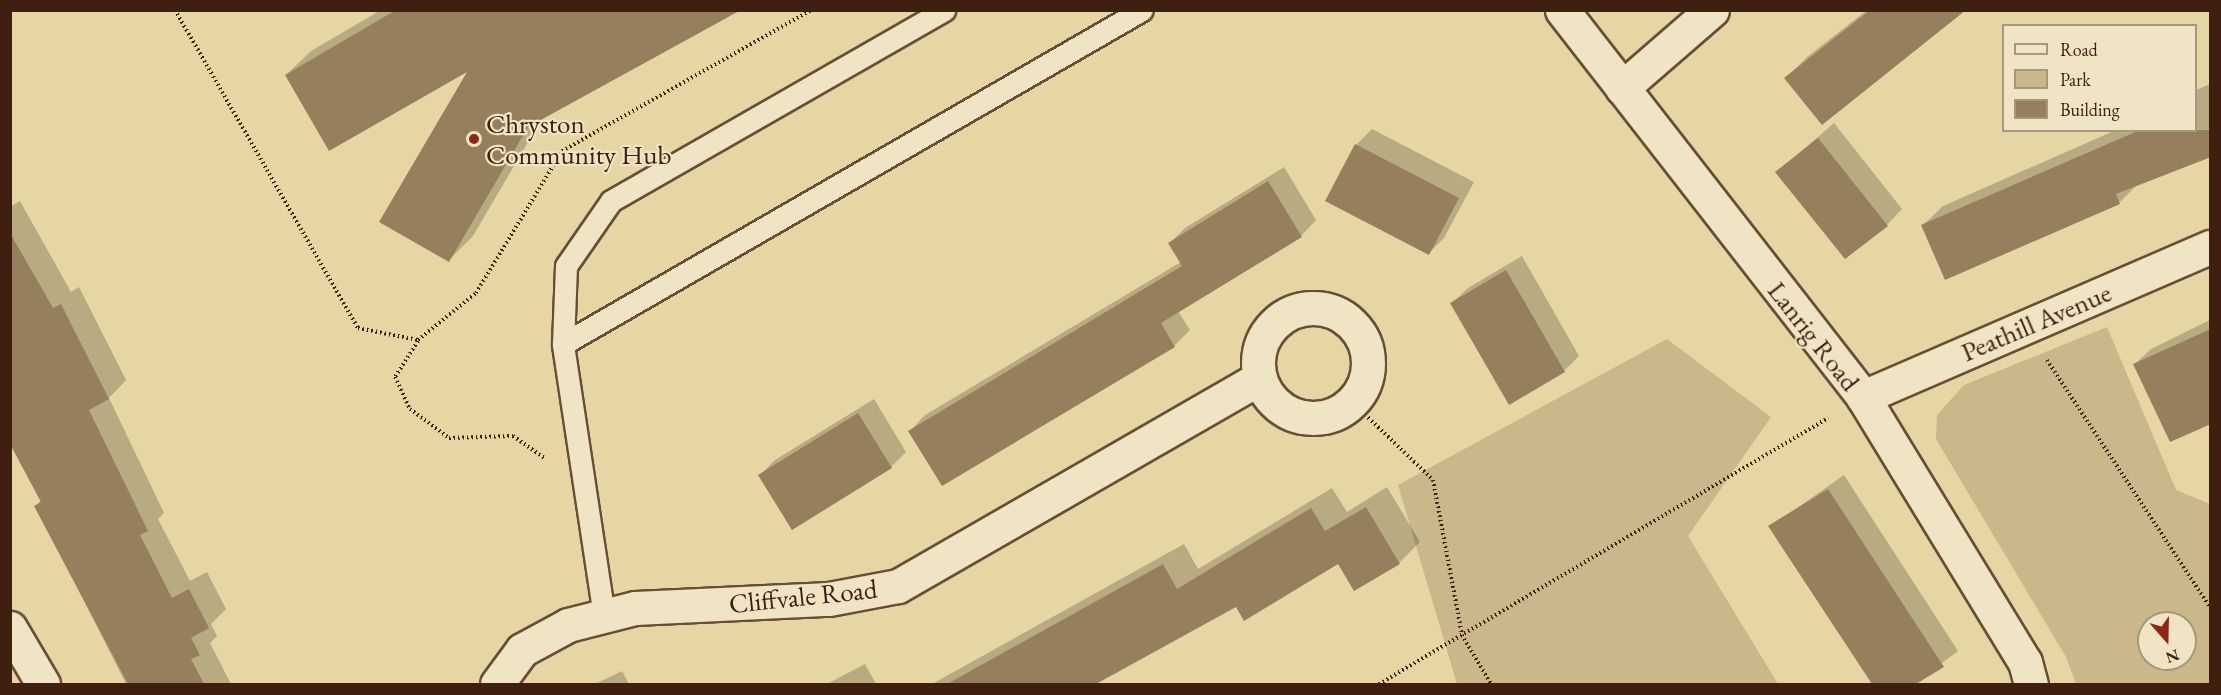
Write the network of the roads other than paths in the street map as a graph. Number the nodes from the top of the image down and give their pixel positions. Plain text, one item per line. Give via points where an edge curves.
1 (944, 10) edge
2 (1142, 10) edge
3 (1562, 10) edge
4 (1712, 10) edge
5 (1622, 88) junction
6 (2211, 248) edge
7 (563, 344) junction
8 (1259, 378) junction
9 (1863, 398) junction
10 (604, 616) junction
11 (10, 628) edge
12 (43, 684) edge
13 (497, 684) edge
14 (2031, 684) edge

1 - 7 lane via 611,201 566,266
2 - 7 lane
3 - 5 street, Lanrig Road
4 - 5 street
5 - 9 street, Lanrig Road
6 - 9 street, Peathill Avenue
7 - 10 lane
8 - 8 street via 1267,395 1298,417 1317,418 1352,402 1363,387 1366,349 1359,332 1332,311 1298,310 1269,328 1260,344
8 - 10 street, Cliffvale Road via 898,586 829,599 635,608
9 - 14 street, Lanrig Road via 2025,662
10 - 13 street, Cliffvale Road via 568,625 522,650
11 - 12 street

